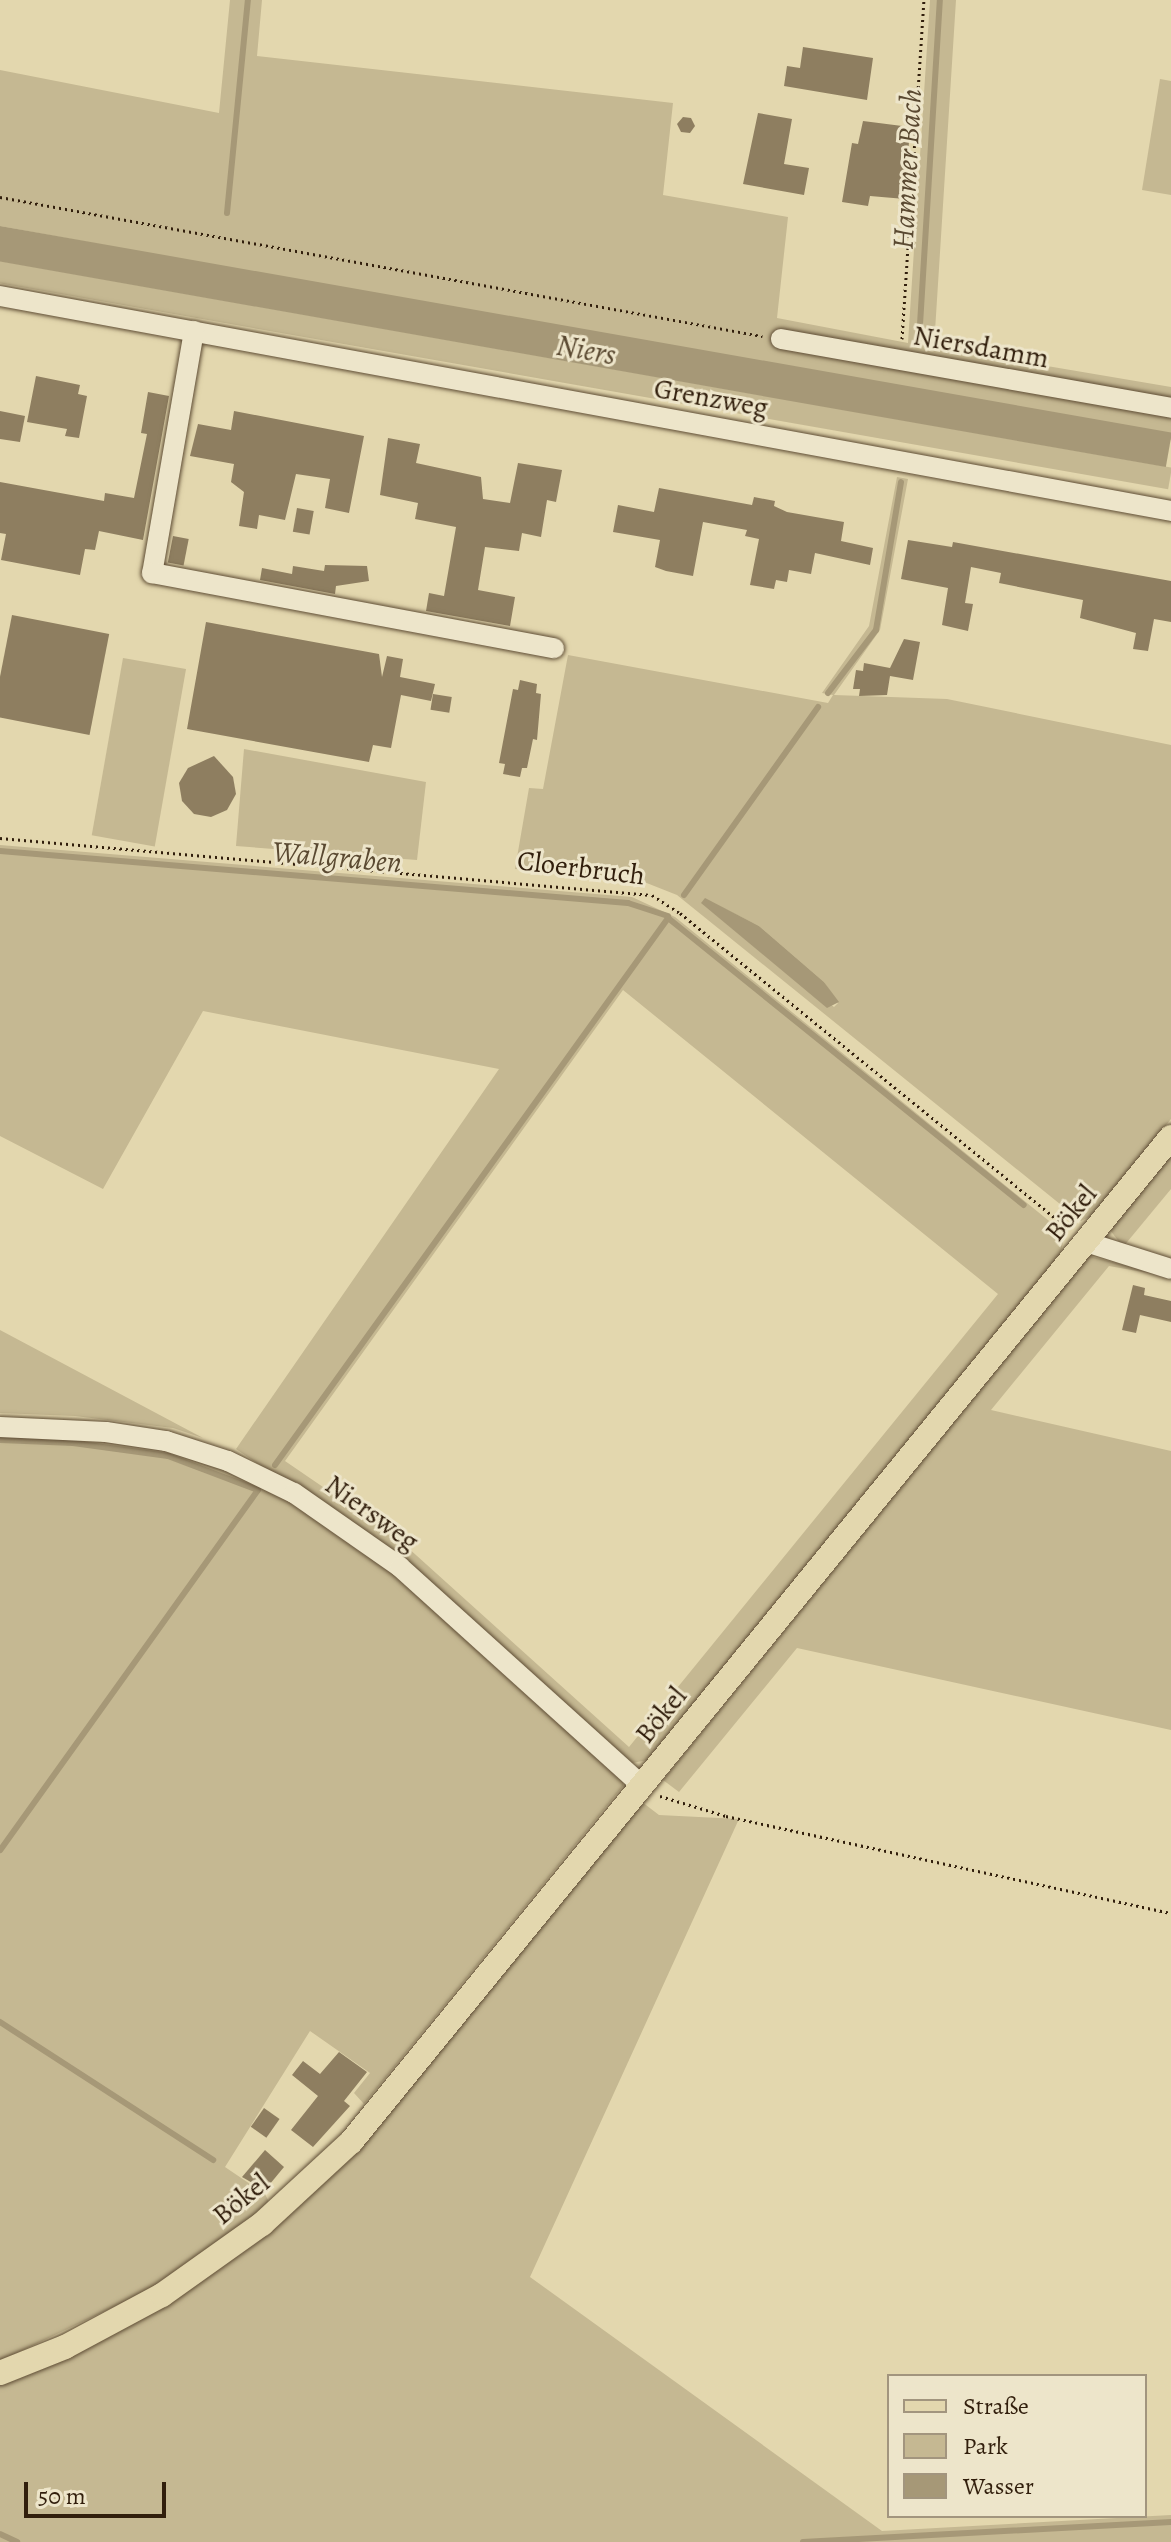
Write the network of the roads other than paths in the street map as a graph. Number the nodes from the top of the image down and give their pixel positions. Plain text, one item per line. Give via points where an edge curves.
1 (0, 296) edge
2 (194, 331) junction
3 (781, 339) road end
4 (1171, 408) edge
5 (1171, 511) edge
6 (554, 648) dead end
7 (1171, 1137) edge
8 (1086, 1242) junction
9 (1171, 1269) edge
10 (0, 1427) edge
11 (642, 1786) junction
12 (0, 2373) edge

1 - 2 street, Grenzweg
2 - 5 street, Grenzweg
2 - 6 street via 152,573
3 - 4 street, Niersdamm
7 - 8 main road, Bökel
8 - 9 street
8 - 11 main road, Bökel
10 - 11 street, Niersweg via 166,1441 228,1461 294,1493 409,1574
11 - 12 main road, Bökel via 351,2142 262,2224 162,2295 65,2347

